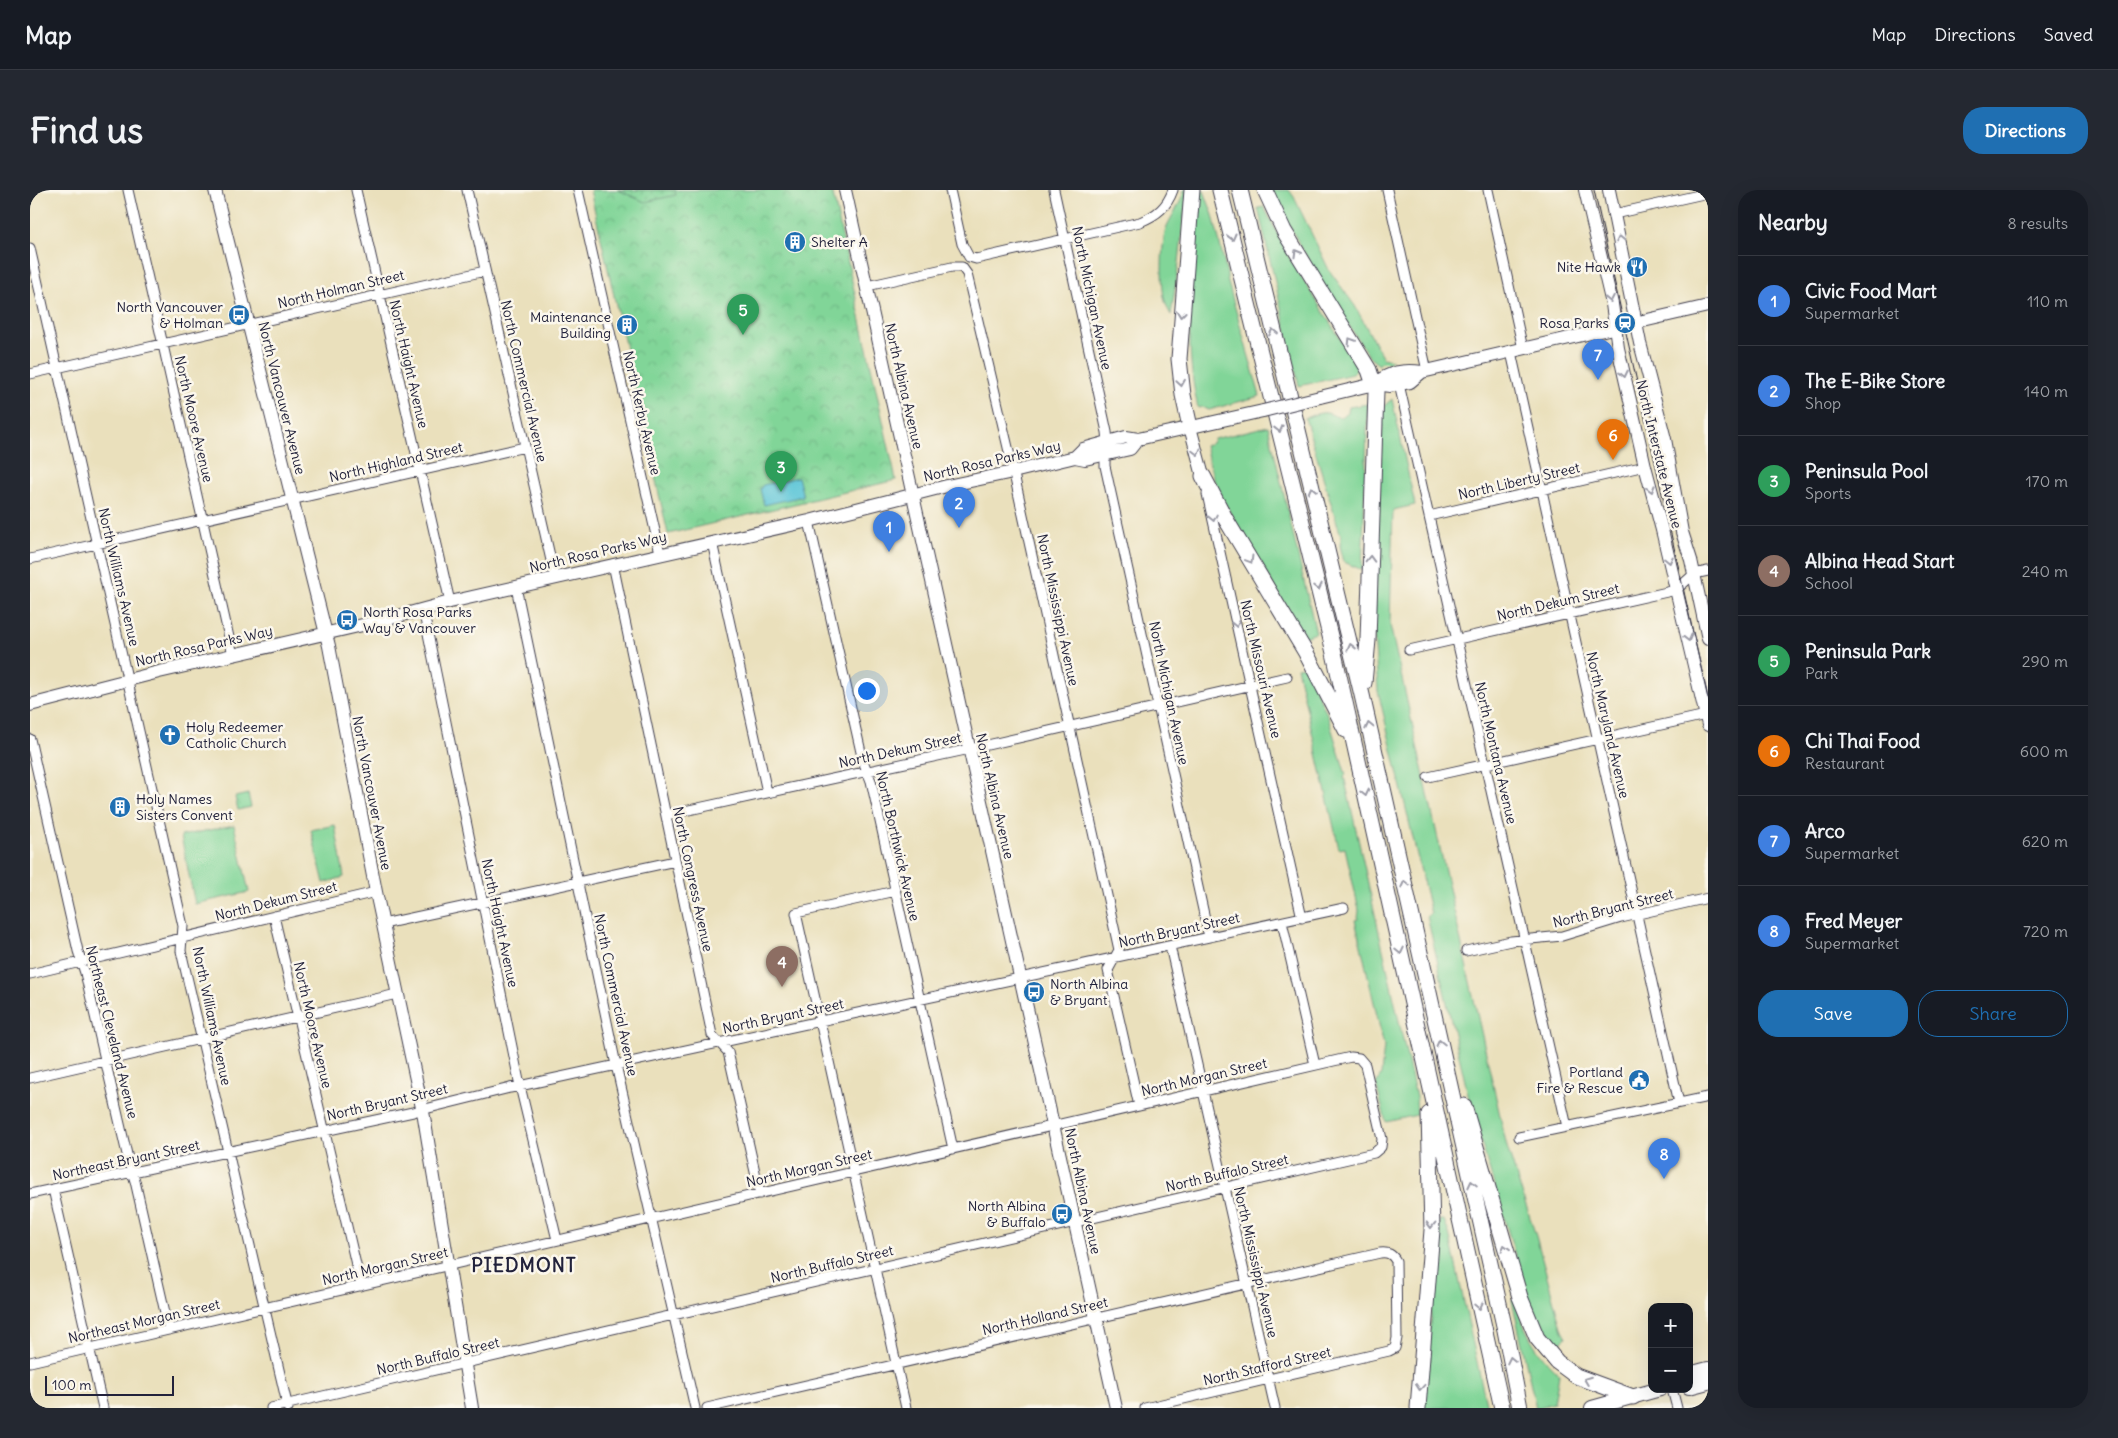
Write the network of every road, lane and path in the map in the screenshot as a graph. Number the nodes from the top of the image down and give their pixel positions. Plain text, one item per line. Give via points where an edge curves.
1 (128, 190) edge
2 (215, 190) edge
3 (356, 190) edge
4 (467, 190) edge
5 (578, 190) edge
6 (845, 190) edge
7 (950, 190) edge
8 (1054, 190) edge
9 (1173, 190) edge
10 (1192, 190) edge
11 (1220, 190) edge
12 (1240, 190) edge
13 (1265, 190) edge
14 (1387, 190) edge
15 (1488, 190) edge
16 (1585, 190) edge
17 (1608, 190) edge
18 (1708, 193) edge
19 (1614, 214) junction
20 (1065, 239) junction
21 (30, 248) edge
22 (485, 271) junction
23 (866, 286) junction
24 (380, 295) junction
25 (1708, 306) edge
26 (1637, 321) junction
27 (248, 324) junction
28 (1615, 326) junction
29 (163, 344) junction
30 (1517, 350) junction
31 (57, 368) junction
32 (1425, 371) junction
33 (30, 374) edge
34 (1374, 384) junction
35 (1400, 384) junction
36 (1190, 427) junction
37 (525, 447) junction
38 (1106, 448) junction
39 (1645, 466) junction
40 (420, 471) junction
41 (1013, 472) junction
42 (1203, 476) junction
43 (1541, 490) junction
44 (913, 494) junction
45 (292, 500) junction
46 (1429, 516) junction
47 (202, 520) junction
48 (809, 521) junction
49 (712, 542) junction
50 (97, 544) junction
51 (660, 553) junction
52 (30, 559) edge
53 (613, 564) junction
54 (1708, 571) edge
55 (1694, 574) junction
56 (555, 578) junction
57 (516, 587) junction
58 (1676, 590) junction
59 (450, 602) junction
60 (423, 609) junction
61 (1569, 614) junction
62 (326, 634) junction
63 (1457, 639) junction
64 (1708, 639) edge
65 (1409, 650) dead end
66 (232, 655) junction
67 (1287, 677) dead end
68 (128, 680) junction
69 (1250, 686) junction
70 (1362, 695) junction
71 (30, 705) edge
72 (1158, 706) junction
73 (1707, 720) edge
74 (1070, 726) junction
75 (30, 739) edge
76 (1598, 739) junction
77 (1354, 745) junction
78 (970, 749) junction
79 (1485, 764) junction
80 (867, 771) junction
81 (1428, 777) dead end
82 (767, 792) junction
83 (666, 815) junction
84 (675, 861) junction
85 (578, 881) junction
86 (895, 891) junction
87 (376, 892) junction
88 (1708, 898) edge
89 (482, 902) junction
90 (1344, 908) dead end
91 (1636, 914) junction
92 (274, 916) junction
93 (1302, 918) junction
94 (1282, 922) junction
95 (383, 924) junction
96 (1209, 937) junction
97 (182, 938) junction
98 (1524, 940) junction
99 (1170, 946) junction
100 (1466, 951) dead end
101 (1115, 958) junction
102 (81, 962) junction
103 (30, 974) edge
104 (1020, 979) junction
105 (397, 994) junction
106 (920, 1000) junction
107 (297, 1016) junction
108 (820, 1022) junction
109 (201, 1039) junction
110 (720, 1043) junction
111 (106, 1061) junction
112 (616, 1065) junction
113 (1315, 1065) junction
114 (30, 1078) edge
115 (1428, 1078) junction
116 (520, 1086) junction
117 (1203, 1091) junction
118 (1451, 1091) junction
119 (1708, 1097) edge
120 (1680, 1103) junction
121 (1139, 1106) junction
122 (422, 1109) junction
123 (1053, 1126) junction
124 (1567, 1127) junction
125 (324, 1131) junction
126 (1519, 1137) dead end
127 (1381, 1147) joint
128 (953, 1149) junction
129 (228, 1152) junction
130 (132, 1172) junction
131 (853, 1172) junction
132 (1225, 1187) junction
133 (53, 1189) junction
134 (30, 1194) edge
135 (760, 1194) junction
136 (652, 1219) junction
137 (1074, 1222) junction
138 (557, 1240) junction
139 (448, 1266) junction
140 (875, 1268) junction
141 (1246, 1283) junction
142 (361, 1286) junction
143 (265, 1308) junction
144 (674, 1314) junction
145 (1096, 1318) junction
146 (169, 1330) junction
147 (90, 1348) junction
148 (1395, 1348) joint
149 (30, 1362) edge
150 (464, 1364) junction
151 (896, 1364) junction
152 (1708, 1369) edge
153 (1693, 1373) edge
154 (1268, 1379) junction
155 (1708, 1382) edge
156 (1516, 1383) junction
157 (1693, 1386) edge
158 (1648, 1392) edge
159 (1673, 1393) edge
160 (1633, 1396) junction
161 (288, 1406) edge
162 (103, 1408) edge
163 (271, 1408) edge
164 (472, 1408) edge
165 (695, 1408) edge
166 (707, 1408) edge
167 (906, 1408) edge
168 (1116, 1408) edge
169 (1145, 1408) edge
170 (1275, 1408) edge
171 (1418, 1408) edge
172 (1502, 1408) edge
173 (1520, 1408) edge
174 (1529, 1408) edge
175 (1592, 1408) edge
176 (1677, 1408) edge

1 - 29 street, North Moore Avenue
2 - 27 street, North Vancouver Avenue
3 - 24 street, North Haight Avenue
4 - 22 street, North Commercial Avenue
5 - 51 street, North Kerby Avenue
6 - 23 street, North Albina Avenue
7 - 20 street via 964,248 970,258 980,259
8 - 20 street, North Michigan Avenue
9 - 20 street via 1165,206 1152,217
10 -> 36 highway via 1179,338 1180,375
11 -> 77 highway via 1313,564
70 -> 12 highway
34 -> 13 highway via 1369,370 1284,231
14 - 32 street
15 - 30 street, North Maryland Avenue
16 -> 28 street, North Interstate Avenue
17 - 19 street, North Interstate Avenue
18 - 19 street
26 -> 19 street, North Interstate Avenue
20 - 38 street, North Michigan Avenue via 1107,432
21 - 31 street, North Williams Avenue
22 - 24 street, North Holman Street
22 - 37 street, North Commercial Avenue
23 - 41 street, North Mississippi Avenue via 945,268 964,268
23 - 44 street, North Albina Avenue
24 - 27 street, North Holman Street
24 - 40 street, North Haight Avenue
25 - 26 street, North Rosa Parks Way
26 - 28 street, North Rosa Parks Way
26 - 55 street, North Interstate Avenue
27 - 29 street, North Holman Street
27 - 45 street, North Vancouver Avenue
28 - 30 street, North Rosa Parks Way
28 -> 39 street, North Interstate Avenue
29 - 31 street, North Holman Street
29 - 47 street, North Moore Avenue
30 - 32 street, North Rosa Parks Way
30 - 43 street, North Maryland Avenue
31 - 33 street, North Holman Street
31 - 50 street, North Williams Avenue
32 - 34 street, North Rosa Parks Way via 1387,374
32 - 35 street, North Rosa Parks Way via 1410,382
34 - 35 street, North Rosa Parks Way
34 - 36 street, North Rosa Parks Way, bridge
70 -> 34 highway via 1368,640
35 - 46 street, North Montana Avenue
36 - 38 street, North Rosa Parks Way via 1138,439 1130,449
36 -> 42 street, North Missouri Avenue
37 - 40 street, North Highland Street
37 - 56 street, North Commercial Avenue
38 - 41 street, North Rosa Parks Way via 1085,459 1075,457
38 - 72 street, North Michigan Avenue via 1105,466
39 - 43 street, North Liberty Street
39 -> 58 street, North Interstate Avenue
40 - 45 street, North Highland Street
40 - 59 street, North Haight Avenue
41 - 44 street, North Rosa Parks Way
41 - 74 street, North Mississippi Avenue
42 -> 69 street, North Missouri Avenue
42 -> 77 highway via 1306,653
43 - 46 street, North Liberty Street
43 - 61 street, North Maryland Avenue
44 - 48 street, North Rosa Parks Way
44 - 78 street, North Albina Avenue
45 - 47 street, North Highland Street
45 - 62 street, North Vancouver Avenue
46 - 63 street, North Montana Avenue
47 - 50 street, North Highland Street
47 - 66 street, North Moore Avenue
48 - 49 street, North Rosa Parks Way
48 - 80 street, North Borthwick Avenue via 862,761
49 - 51 street, North Rosa Parks Way
49 - 82 street
50 - 52 street, North Highland Street
50 - 68 street, North Williams Avenue
51 - 53 street, North Rosa Parks Way
53 - 56 street, North Rosa Parks Way
53 - 83 street, North Congress Avenue
54 - 55 street, North Dekum Street
55 - 58 street, North Dekum Street
55 - 64 street, North Interstate Avenue
56 - 57 street, North Rosa Parks Way
57 - 59 street, North Rosa Parks Way
57 - 85 street, North Commercial Avenue
58 - 61 street, North Dekum Street
58 -> 73 street, North Interstate Avenue
59 - 60 street, North Rosa Parks Way
60 - 62 street, North Rosa Parks Way
60 - 89 street, North Haight Avenue
61 - 63 street, North Dekum Street
61 - 76 street, North Maryland Avenue
62 - 66 street, North Rosa Parks Way
62 - 87 street, North Vancouver Avenue
63 - 65 street, North Dekum Street
63 - 79 street, North Montana Avenue
66 - 68 street, North Rosa Parks Way
67 - 69 street, North Dekum Street
68 - 71 street, North Rosa Parks Way
68 - 97 street, North Williams Avenue via 183,926
69 - 72 street, North Dekum Street
69 - 93 street, North Missouri Avenue
118 -> 70 highway
72 - 74 street, North Dekum Street
72 - 96 street, North Michigan Avenue
73 - 76 street
74 - 78 street, North Dekum Street
74 - 101 street, North Mississippi Avenue via 1119,950
75 - 102 street, Northeast Cleveland Avenue
76 - 79 street
76 - 91 street, North Maryland Avenue
77 -> 115 highway
78 - 80 street, North Dekum Street
78 - 104 street, North Albina Avenue
79 - 81 street
79 - 98 street, North Montana Avenue
80 - 82 street, North Dekum Street
80 - 86 street, North Borthwick Avenue
82 - 83 street, North Dekum Street
83 - 84 street, North Congress Avenue
84 - 85 street
84 - 110 street, North Congress Avenue via 712,1035
85 - 89 street
85 - 112 street, North Commercial Avenue
86 - 106 street, North Borthwick Avenue
86 - 108 street via 796,913
87 - 92 street, North Dekum Street
87 - 95 street, North Vancouver Avenue
88 - 91 street, North Bryant Street
89 - 95 street
89 - 116 street, North Haight Avenue
90 - 93 street, North Bryant Street
91 - 98 street, North Bryant Street via 1562,936
91 - 120 street, North Maryland Avenue
92 - 97 street, North Dekum Street
92 - 107 street, North Moore Avenue
93 - 94 street, North Bryant Street
94 - 96 street, North Bryant Street
94 - 113 street
95 - 105 street, North Vancouver Avenue
96 - 99 street, North Bryant Street
97 - 102 street, North Dekum Street
97 - 109 street, North Williams Avenue via 181,951
98 - 100 street, North Bryant Street
98 - 124 street, North Montana Avenue
99 - 101 street, North Bryant Street
99 - 117 street, North Mississippi Avenue
101 - 104 street, North Bryant Street
101 - 121 street, North Mississippi Avenue via 1108,970
102 - 103 street, North Dekum Street
102 - 111 street, Northeast Cleveland Avenue
104 - 106 street, North Bryant Street
104 - 123 street, North Albina Avenue
105 - 107 street
105 - 122 street, North Vancouver Avenue
106 - 108 street, North Bryant Street
106 - 128 street, North Borthwick Avenue
107 - 109 street
107 - 125 street, North Moore Avenue
108 - 110 street, North Bryant Street
108 - 131 street
109 - 111 street
109 - 129 street, North Williams Avenue
110 - 112 street, North Bryant Street
110 - 135 street, North Congress Avenue via 728,1052
111 - 114 street
111 - 130 street, Northeast Cleveland Avenue
112 - 116 street, North Bryant Street
112 - 136 street, North Commercial Avenue
113 - 117 street, North Morgan Street
113 - 127 street, North Morgan Street via 1351,1057 1359,1058 1365,1065 1382,1139
115 -> 171 highway via 1432,1230
115 -> 172 highway
116 - 122 street, North Bryant Street
116 - 138 street, North Haight Avenue
117 - 121 street, North Morgan Street
117 - 132 street, North Mississippi Avenue
156 -> 118 highway
160 -> 118 highway via 1576,1376 1557,1362 1537,1338 1520,1297 1462,1100
119 - 120 street
120 - 124 street
121 - 123 street, North Morgan Street
122 - 125 street, North Bryant Street
122 - 139 street, North Vancouver Avenue
123 - 128 street, North Morgan Street
123 - 137 street, North Albina Avenue
124 - 126 street
125 - 129 street, North Bryant Street
125 - 142 street, North Moore Avenue
127 - 132 street, North Buffalo Street via 1374,1153
128 - 131 street, North Morgan Street
129 - 130 street, Northeast Bryant Street
129 - 143 street, North Williams Avenue
130 - 133 street, Northeast Bryant Street
130 - 146 street, Northeast Cleveland Avenue
131 - 135 street, North Morgan Street
131 - 140 street
132 - 137 street, North Buffalo Street
132 - 141 street, North Mississippi Avenue
133 - 134 street, Northeast Bryant Street
133 - 147 street
135 - 136 street, North Morgan Street
136 - 138 street, North Morgan Street
136 - 144 street, North Commercial Avenue
137 - 140 street, North Buffalo Street
137 - 145 street, North Albina Avenue
138 - 139 street, North Morgan Street
139 - 142 street, North Morgan Street
139 - 150 street, North Vancouver Avenue
140 - 144 street, North Buffalo Street
140 - 151 street
141 - 145 street, North Holland Street
141 - 148 street, North Holland Street via 1380,1252 1389,1253 1396,1261
141 - 154 street, North Mississippi Avenue
142 - 143 street, North Morgan Street
143 - 146 street, Northeast Morgan Street
143 - 161 street, North Williams Avenue
144 - 150 street, North Buffalo Street
144 - 165 street, North Commercial Avenue
145 - 151 street, North Holland Street
145 - 168 street, North Albina Avenue
146 - 147 street, Northeast Morgan Street
147 - 149 street, Northeast Morgan Street
147 - 162 street
148 - 154 street, North Stafford Street
150 - 161 street, North Buffalo Street
150 - 164 street, North Vancouver Avenue
151 - 166 street, North Holland Street
151 - 167 street
152 - 153 main road
154 - 169 street, North Stafford Street
154 - 170 street, North Mississippi Avenue
155 - 157 main road
156 - 173 highway
156 - 174 highway
158 - 160 main road
159 - 176 street
160 - 175 main road
161 - 163 street, North Buffalo Street

